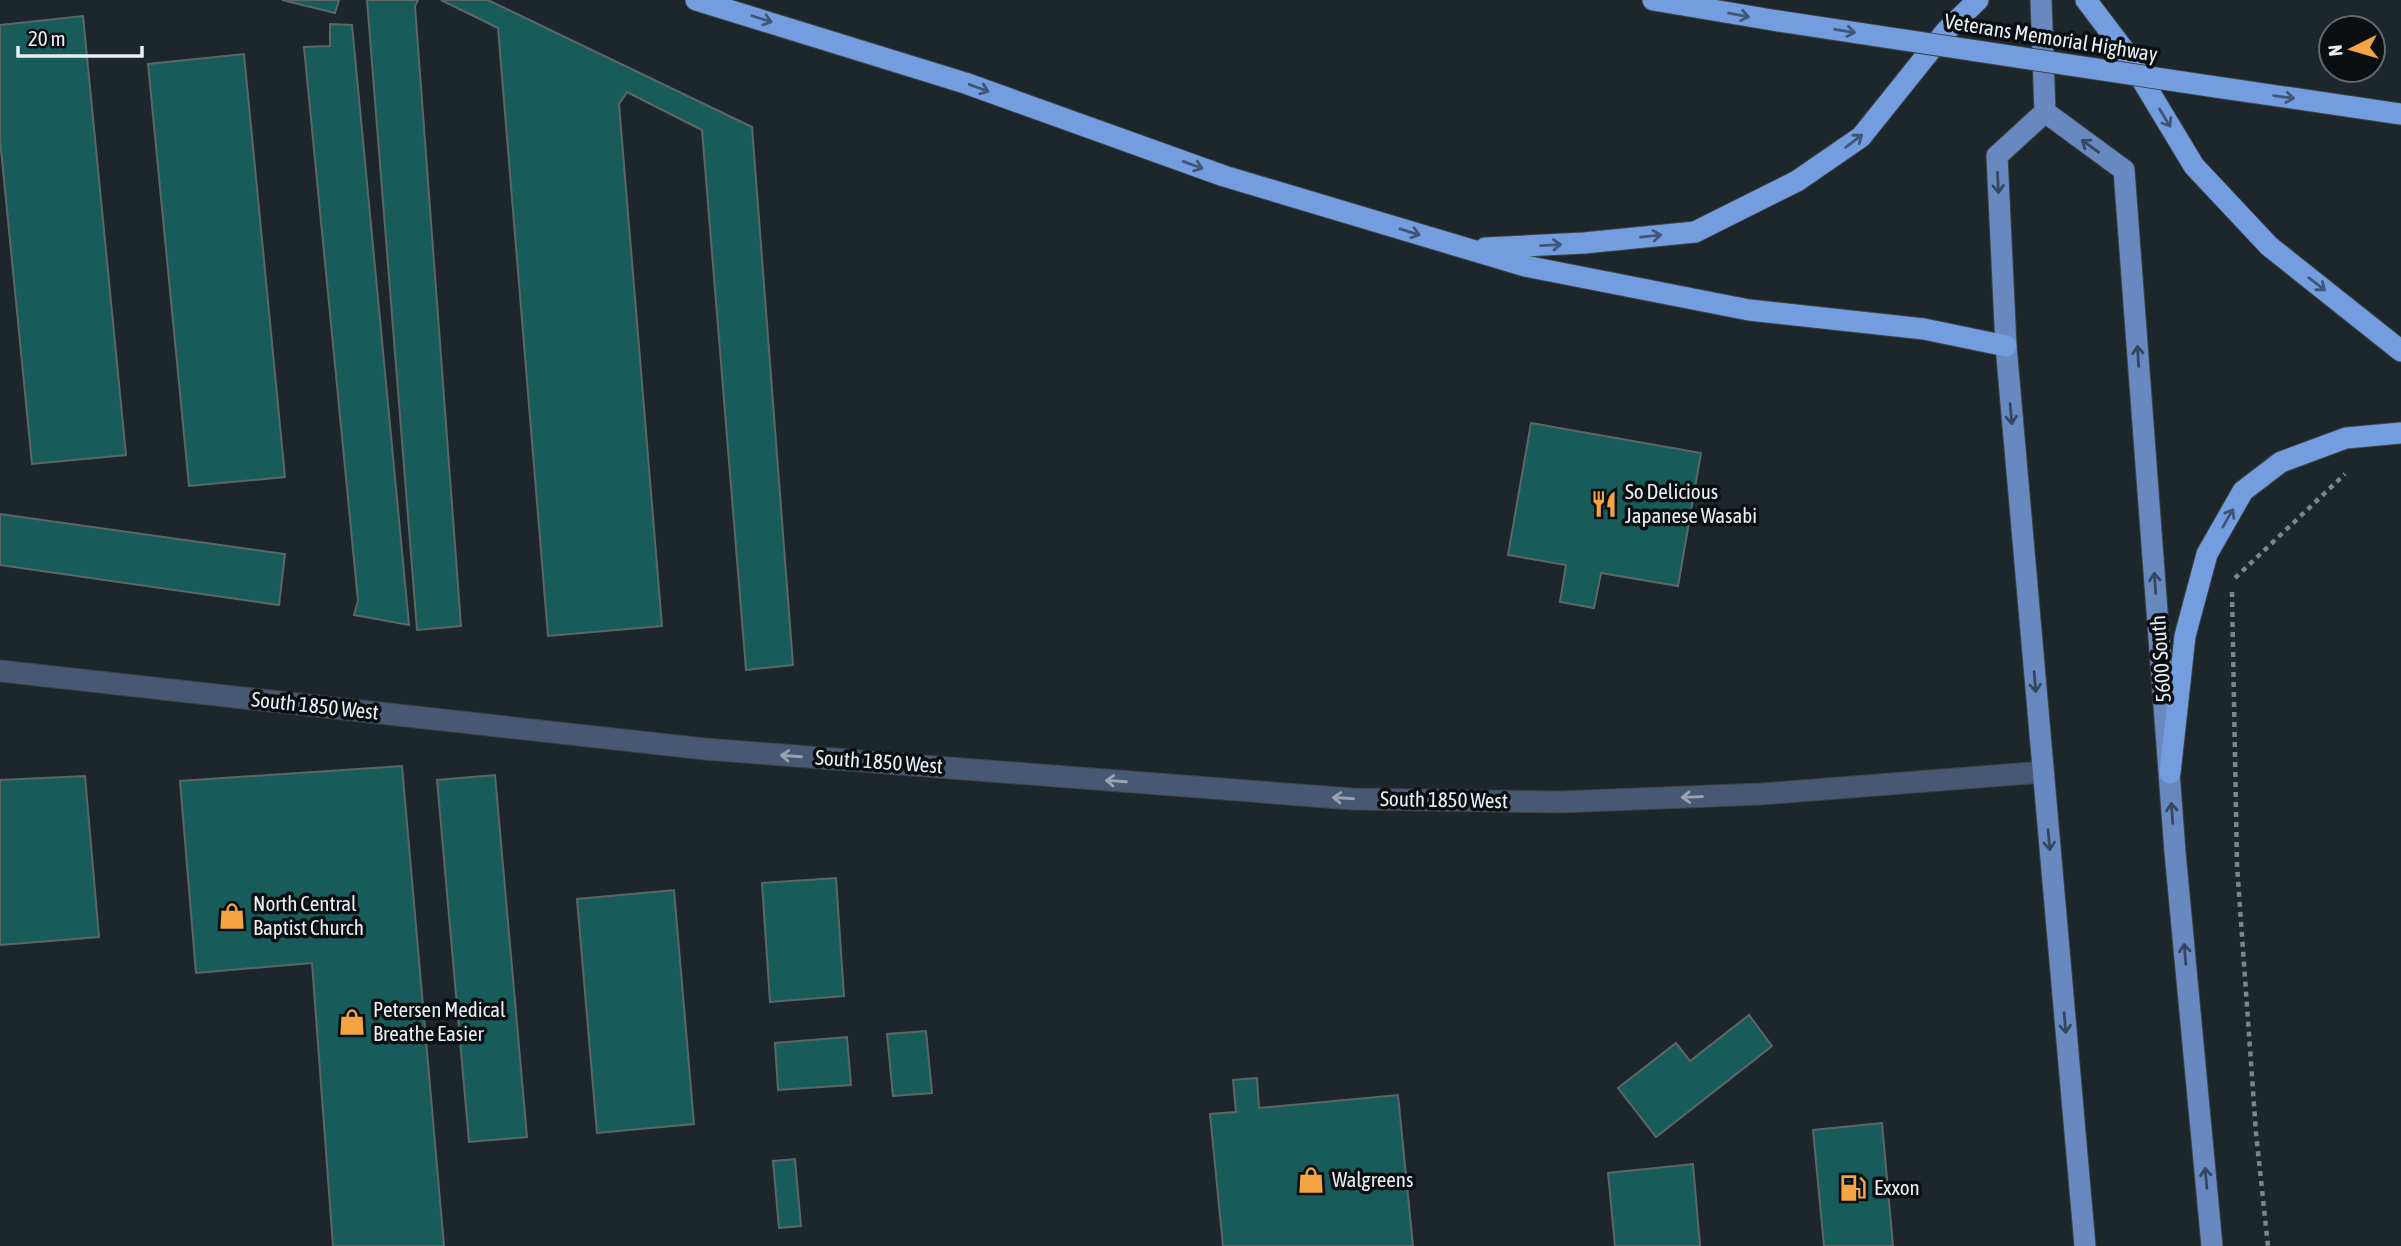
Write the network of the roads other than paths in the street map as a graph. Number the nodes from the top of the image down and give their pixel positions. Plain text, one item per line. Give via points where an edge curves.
1 (696, 0) edge
2 (1653, 0) edge
3 (1978, 0) edge
4 (2042, 0) edge
5 (2086, 0) edge
6 (2045, 112) junction
7 (2401, 114) edge
8 (1469, 249) junction
9 (2006, 346) junction
10 (2401, 351) edge
11 (2401, 433) edge
12 (0, 671) edge
13 (2043, 772) junction
14 (2170, 773) junction
15 (2085, 1246) edge
16 (2212, 1246) edge

1 -> 8 highway via 965,83 1224,176
2 -> 7 highway, Veterans Memorial Highway, bridge
8 -> 3 highway via 1695,232 1797,181 1861,137 1946,32
4 - 6 main road
5 -> 10 highway via 2124,50 2194,166 2269,246
6 -> 9 main road via 1997,156
14 -> 6 main road, 5600 South via 2124,170
8 - 9 highway via 1525,266 1749,310 1924,329
9 -> 13 main road
14 -> 11 highway via 2185,636 2207,554 2244,491 2281,463 2346,438
13 -> 12 street, South 1850 West via 1761,794 1560,802 1352,799 705,749
13 -> 15 main road
16 -> 14 main road, 5600 South

